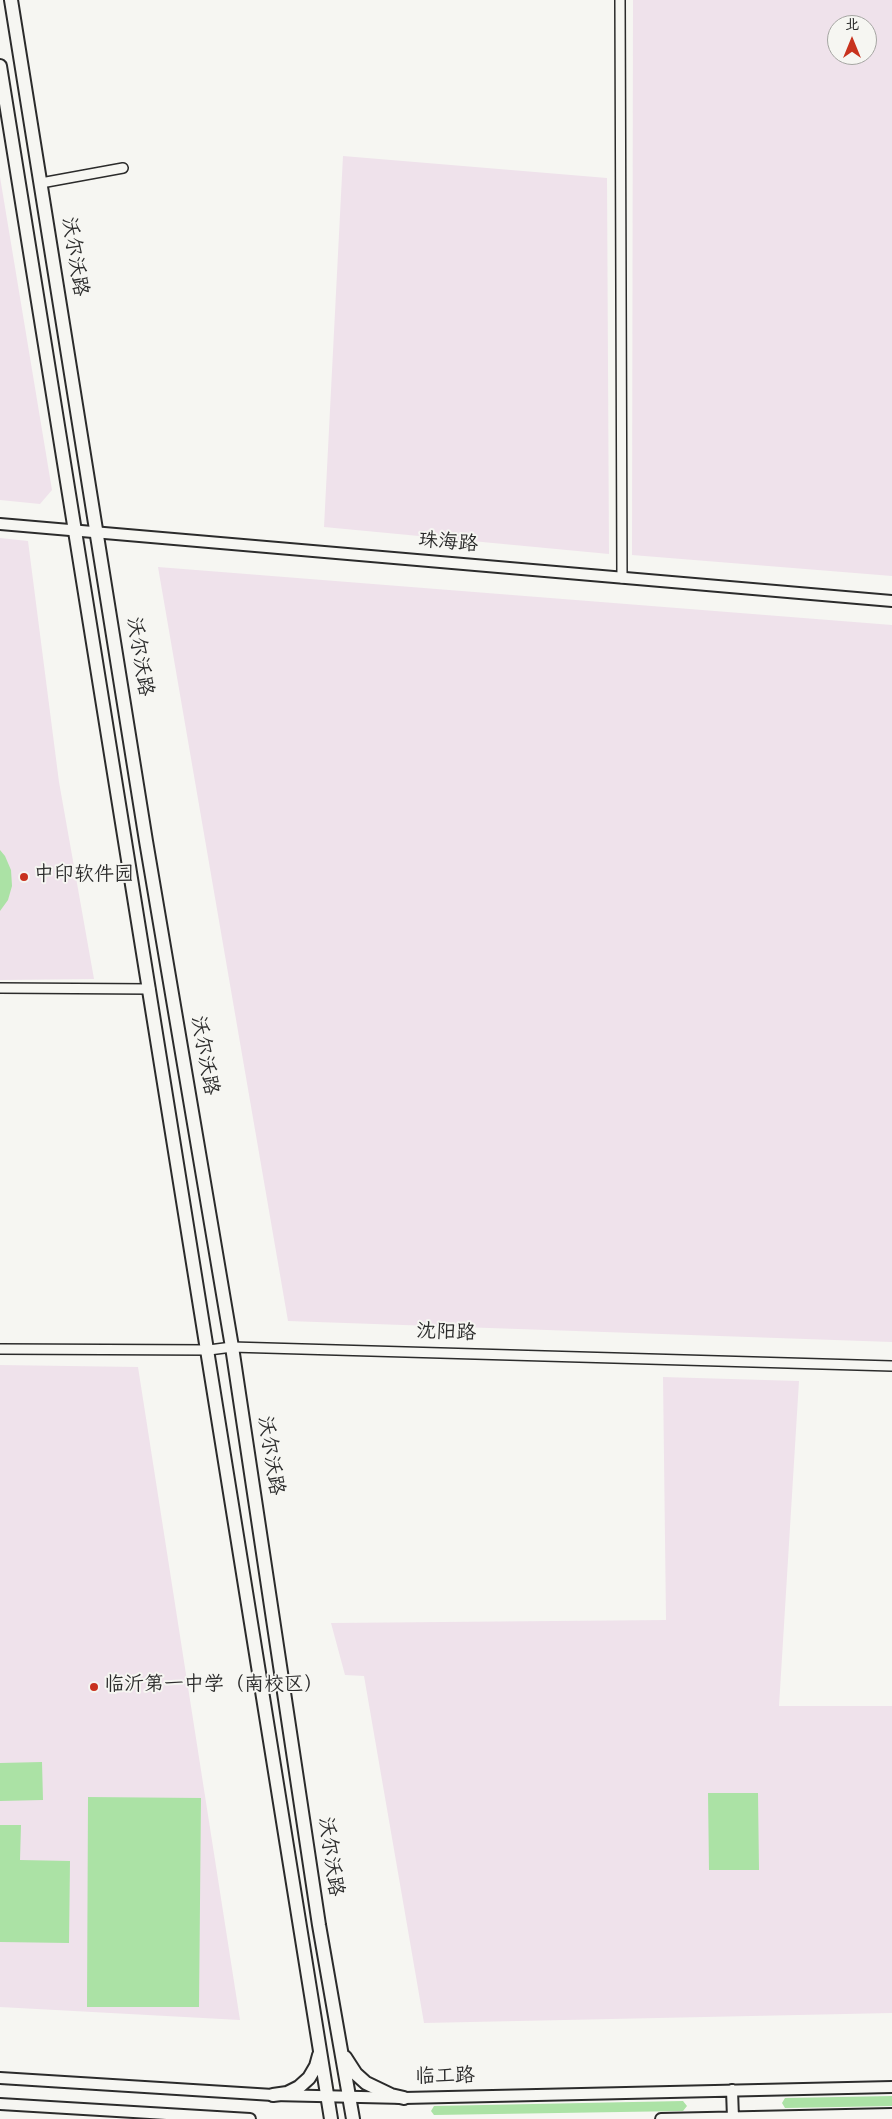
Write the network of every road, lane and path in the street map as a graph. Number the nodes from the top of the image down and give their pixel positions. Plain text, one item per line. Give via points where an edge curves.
1 (11, 0) edge
2 (620, 0) edge
3 (0, 66) edge
4 (123, 168) dead end
5 (41, 183) junction
6 (0, 524) edge
7 (76, 530) junction
8 (98, 532) junction
9 (622, 578) junction
10 (892, 602) edge
11 (0, 988) edge
12 (150, 988) junction
13 (232, 1346) junction
14 (0, 1349) edge
15 (209, 1350) junction
16 (892, 1366) edge
17 (341, 2051) junction
18 (320, 2053) junction
19 (0, 2078) edge
20 (892, 2087) edge
21 (732, 2090) junction
22 (273, 2095) junction
23 (327, 2096) junction
24 (349, 2097) junction
25 (404, 2098) junction
26 (0, 2104) edge
27 (892, 2114) edge
28 (733, 2118) junction
29 (250, 2119) edge
30 (331, 2119) edge
31 (353, 2119) edge
32 (661, 2119) edge

1 - 5 highway, 沃尔沃路
2 - 9 street
3 - 7 highway, 沃尔沃路
4 - 5 street
5 - 8 highway, 沃尔沃路
6 - 7 main road, 珠海路
7 - 8 main road, 珠海路
7 - 12 highway, 沃尔沃路
8 - 9 main road, 珠海路
8 - 13 highway, 沃尔沃路 via 146,841
9 - 10 main road, 珠海路
11 - 12 street
12 - 15 highway, 沃尔沃路
13 - 15 street, 沈阳路
13 - 16 street, 沈阳路
13 - 17 highway, 沃尔沃路 via 319,1926
14 - 15 street, 沈阳路
15 - 18 highway, 沃尔沃路
17 - 24 highway, 沃尔沃路
17 - 25 highway via 366,2083
18 - 22 highway via 309,2078 299,2087
18 - 23 highway, 沃尔沃路
19 - 22 main road, 临工路
20 - 21 main road, 临工路
21 - 25 main road, 临工路
21 - 28 main road
22 - 23 main road, 临工路
23 - 24 main road, 临工路
23 - 30 highway, 沃尔沃路
24 - 25 main road, 临工路
24 - 31 highway, 沃尔沃路
26 - 29 main road
27 - 28 main road
28 - 32 main road

